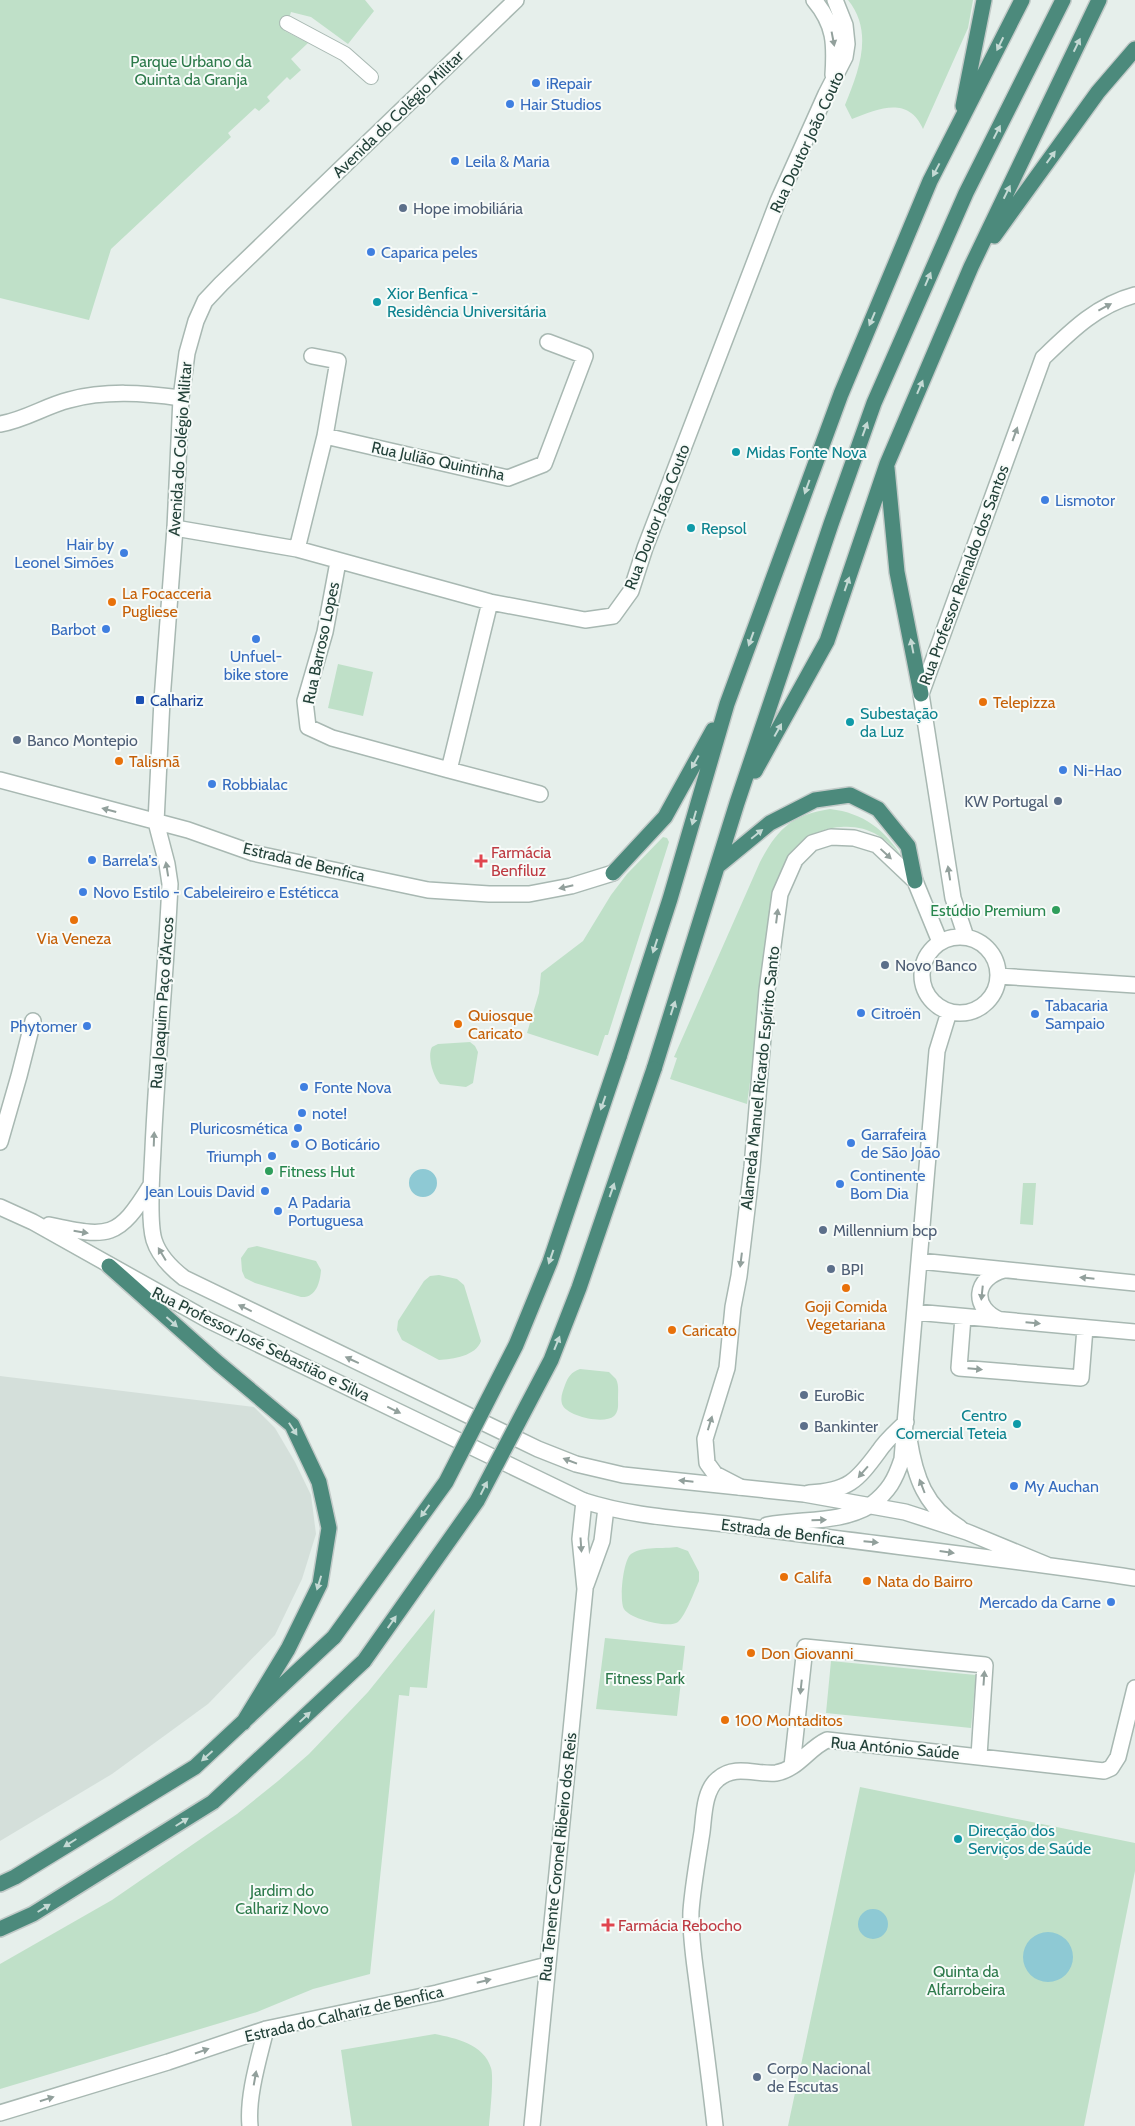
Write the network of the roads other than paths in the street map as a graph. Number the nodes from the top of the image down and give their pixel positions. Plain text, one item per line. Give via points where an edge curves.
1 (516, 0) edge
2 (814, 0) edge
3 (835, 0) edge
4 (984, 0) edge
5 (1022, 0) edge
6 (1064, 0) edge
7 (1099, 0) edge
8 (287, 23) dead end
9 (1135, 49) edge
10 (371, 77) dead end
11 (833, 82) junction
12 (959, 126) junction
13 (971, 267) junction
14 (1135, 295) edge
15 (548, 342) dead end
16 (312, 356) dead end
17 (181, 398) junction
18 (0, 424) edge
19 (326, 436) junction
20 (887, 464) junction
21 (175, 528) junction
22 (297, 549) junction
23 (338, 562) junction
24 (490, 602) junction
25 (922, 694) junction
26 (727, 704) junction
27 (450, 770) junction
28 (0, 780) edge
29 (540, 794) dead end
30 (737, 803) junction
31 (156, 822) junction
32 (719, 865) junction
33 (613, 872) joint
34 (915, 881) junction
35 (966, 937) junction
36 (940, 942) junction
37 (998, 976) junction
38 (1135, 985) edge
39 (948, 1012) junction
40 (33, 1022) dead end
41 (0, 1142) edge
42 (152, 1185) junction
43 (0, 1206) edge
44 (33, 1222) junction
45 (919, 1261) junction
46 (109, 1266) junction
47 (1005, 1270) junction
48 (1135, 1284) edge
49 (915, 1312) junction
50 (963, 1317) junction
51 (1001, 1320) junction
52 (1084, 1328) junction
53 (1135, 1332) edge
54 (906, 1422) junction
55 (538, 1449) joint
56 (526, 1474) joint
57 (741, 1487) junction
58 (804, 1494) junction
59 (584, 1501) junction
60 (871, 1505) junction
61 (606, 1508) junction
62 (753, 1527) junction
63 (967, 1532) junction
64 (1046, 1565) junction
65 (1135, 1578) edge
66 (585, 1588) junction
67 (1135, 1688) edge
68 (243, 1723) junction
69 (979, 1756) junction
70 (792, 1766) junction
71 (0, 1884) edge
72 (0, 1929) edge
73 (547, 1965) junction
74 (266, 2029) junction
75 (0, 2113) edge
76 (250, 2126) edge
77 (532, 2126) edge
78 (715, 2126) edge

1 - 17 street, Avenida do Colégio Militar via 205,301 187,353
2 -> 11 street via 828,20 832,33 835,48
3 - 11 street, Rua Doutor João Couto via 845,25 847,44 845,57
4 - 12 highway
5 -> 12 highway
30 -> 6 highway via 874,403 966,192
13 -> 7 highway
8 - 10 street via 345,54
13 -> 9 highway via 1098,92
11 - 24 street, Rua Doutor João Couto via 778,201 631,591 613,616 585,620
12 -> 26 highway via 930,181 841,394
20 -> 13 highway
25 -> 14 street, Rua Professor Reinaldo dos Santos via 1043,358 1094,312
15 - 19 street, Rua Julião Quintinha via 586,356 544,464 508,478
16 - 19 street via 338,361
17 - 18 street via 111,393 69,400 18,421
17 - 21 street, Avenida do Colégio Militar
19 - 22 street
25 -> 20 highway via 897,572
30 -> 20 highway via 828,641
21 - 22 street, Rua Doutor João Couto
21 - 31 street, Avenida do Colégio Militar
22 - 23 street, Rua Doutor João Couto
23 - 24 street, Rua Doutor João Couto
23 - 27 street, Rua Barroso Lopes via 325,632 305,701 308,727 332,738
24 - 27 street
35 -> 25 street, Rua Professor Reinaldo dos Santos via 953,898
26 -> 33 highway via 665,817
26 -> 68 highway, bridge via 670,899 619,1057 550,1262 516,1345 446,1482 334,1637
27 - 29 street, Rua Barroso Lopes
31 -> 28 street, Estrada de Benfica
30 - 32 highway
33 -> 31 street, Estrada de Benfica via 571,886 530,894 428,890 253,852
42 -> 31 street, Rua Joaquim Paço d'Arcos via 170,884
32 -> 34 highway via 770,823 815,800 850,795 878,810 908,846
72 -> 32 highway, bridge via 33,1914 213,1802 364,1662 477,1501 551,1360 579,1288
34 - 36 street, Alameda Manuel Ricardo Espírito Santo
57 -> 34 street, Alameda Manuel Ricardo Espírito Santo via 715,1474 707,1463 705,1439 727,1368 780,894 795,860 812,843 831,837 854,838 877,845
35 - 36 street via 952,937
35 - 37 street via 989,950
36 - 39 street via 927,955 922,971 924,988 933,1003
37 - 38 street
37 - 39 street via 994,993 982,1006 966,1013
39 - 45 street via 937,1051
40 - 41 street
44 -> 42 street via 101,1234 128,1218
55 -> 42 street, Rua Professor José Sebastião e Silva via 184,1278 171,1268 154,1240
43 - 44 street, Rua Professor José Sebastião e Silva
44 - 46 street, Rua Professor José Sebastião e Silva
45 - 47 street
45 - 49 street
46 -> 56 street, Rua Professor José Sebastião e Silva via 208,1320
46 -> 68 highway via 292,1425 319,1482 330,1528 320,1584 288,1648
48 -> 47 street
47 -> 51 street via 986,1279 980,1296 985,1310
49 - 50 street
49 - 54 street
50 - 51 street
50 -> 52 street via 960,1368 1081,1378
51 -> 52 street
52 - 53 street
54 -> 58 street via 856,1480 843,1488
54 - 60 street via 902,1459 894,1481
63 -> 54 street via 947,1520 922,1488 912,1459
57 -> 55 street, Estrada de Benfica via 623,1475 576,1464
56 - 59 street, Estrada de Benfica
57 - 58 street, Estrada de Benfica
58 - 60 street, Estrada de Benfica
59 - 61 street, Estrada de Benfica
59 -> 66 street, Rua Tenente Coronel Ribeiro dos Reis via 580,1539
62 -> 60 street via 792,1520 832,1519 858,1513
60 - 63 street, Estrada de Benfica
61 - 62 street, Estrada de Benfica
61 - 66 street, Rua Tenente Coronel Ribeiro dos Reis via 602,1541
62 -> 64 street, Estrada de Benfica
63 - 64 street, Estrada de Benfica
64 - 65 street, Estrada de Benfica
66 - 73 street, Rua Tenente Coronel Ribeiro dos Reis
67 - 69 street, Rua António Saúde via 1118,1757 1111,1768 1096,1771
68 -> 71 highway via 194,1767
69 - 70 street, Rua António Saúde via 827,1740
69 -> 70 street via 985,1665 805,1647
70 - 78 street, Rua António Saúde via 777,1773 728,1772 713,1784 706,1802 691,1913
74 -> 73 street, Estrada do Calhariz de Benfica via 437,1994
73 - 77 street, Rua Tenente Coronel Ribeiro dos Reis
75 -> 74 street, Estrada do Calhariz de Benfica
76 -> 74 street via 250,2106

